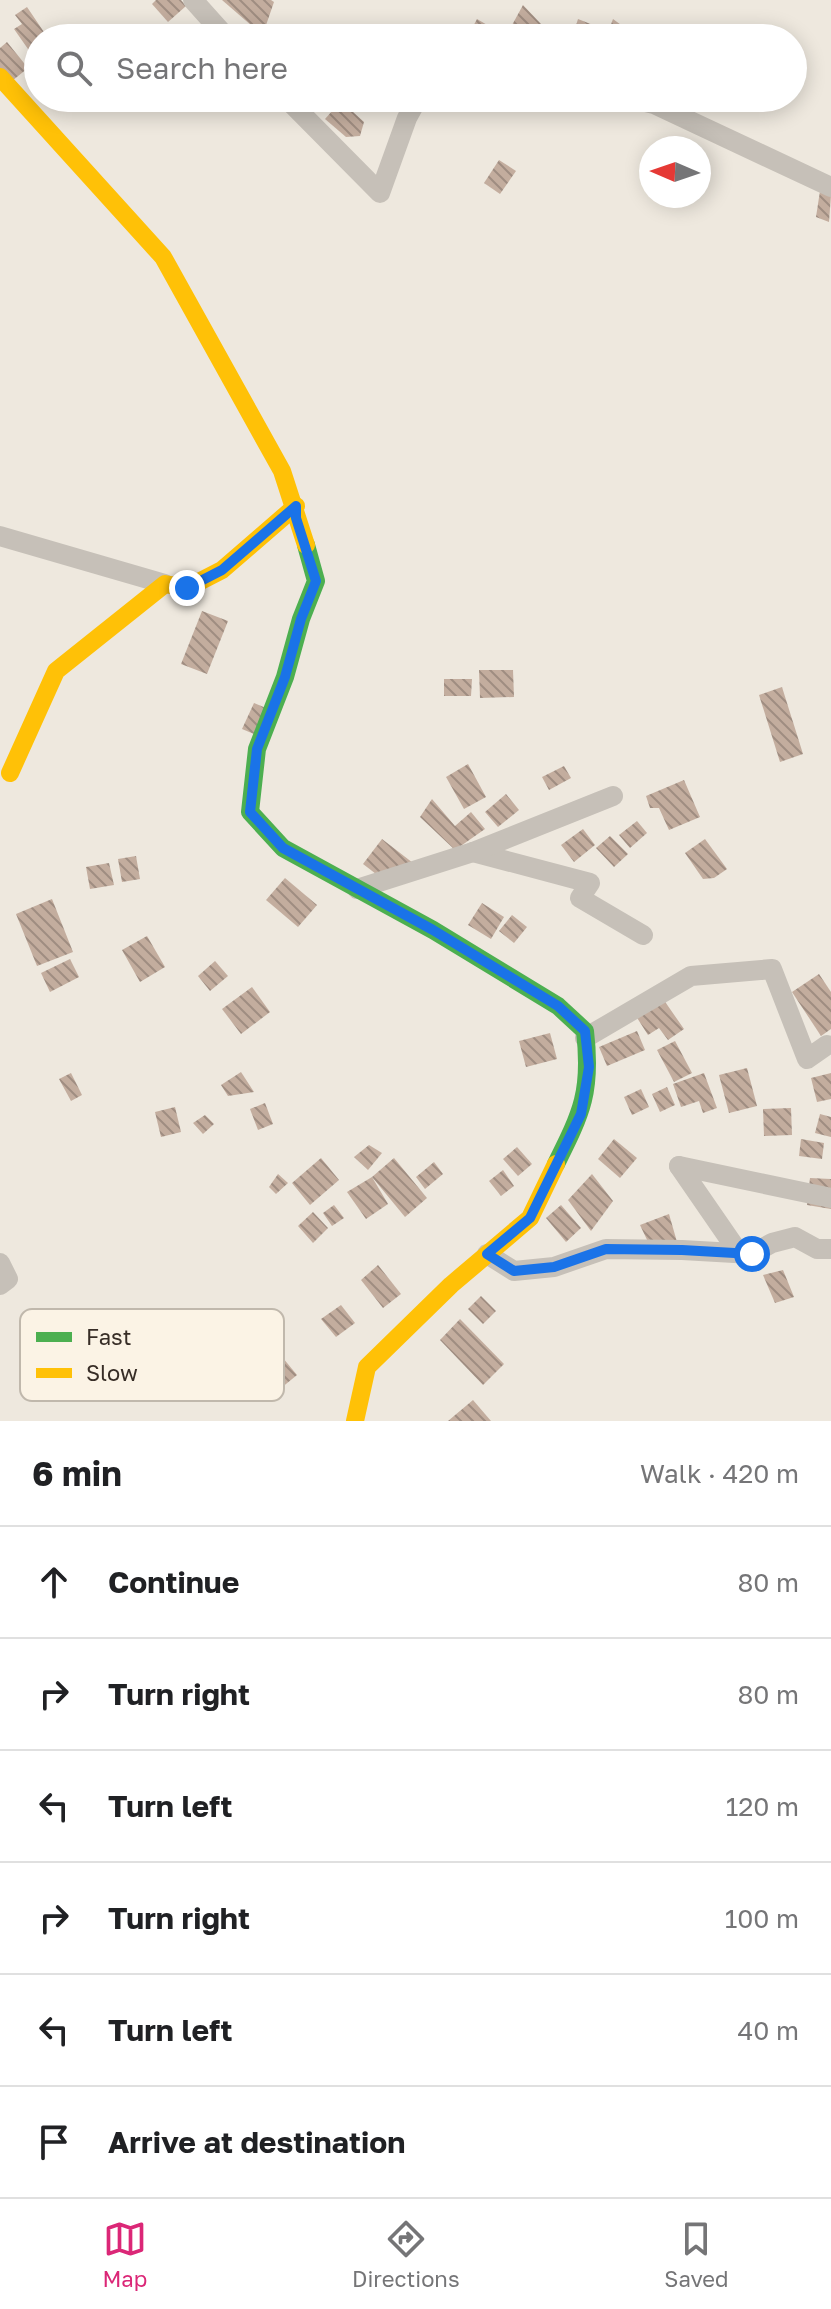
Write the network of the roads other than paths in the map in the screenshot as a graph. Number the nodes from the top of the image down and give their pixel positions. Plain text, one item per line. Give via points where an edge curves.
1 (193, 0) edge
2 (214, 24) edge
3 (0, 77) edge
4 (24, 104) edge
5 (32, 112) edge
6 (300, 112) edge
7 (410, 112) edge
8 (671, 112) edge
9 (831, 187) edge
10 (296, 506) junction
11 (0, 536) edge
12 (165, 584) junction
13 (10, 773) dead end
14 (613, 796) dead end
15 (473, 852) junction
16 (357, 889) junction
17 (643, 935) dead end
18 (585, 1038) junction
19 (827, 1045) dead end
20 (831, 1198) edge
21 (831, 1249) edge
22 (739, 1253) junction
23 (487, 1254) junction
24 (0, 1263) edge
25 (0, 1285) edge
26 (355, 1421) edge

1 - 2 street
3 - 4 street
5 - 10 street via 163,257 282,471
6 - 7 street via 380,193
8 - 9 street
10 - 12 street via 222,570 187,588
10 - 16 street via 316,581 257,749 250,812 283,848
11 - 12 street
12 - 13 street via 56,671
14 - 15 street
15 - 16 street
15 - 17 street via 590,883 580,898
16 - 18 street via 558,1006 585,1031
18 - 19 street via 691,976 772,969 807,1059
18 - 23 street via 589,1067 581,1114 530,1218
20 - 22 street via 679,1166
21 - 22 street via 817,1249 795,1237 752,1254
22 - 23 street via 606,1249 554,1267 514,1271
23 - 26 street via 367,1367
24 - 25 street via 8,1279

